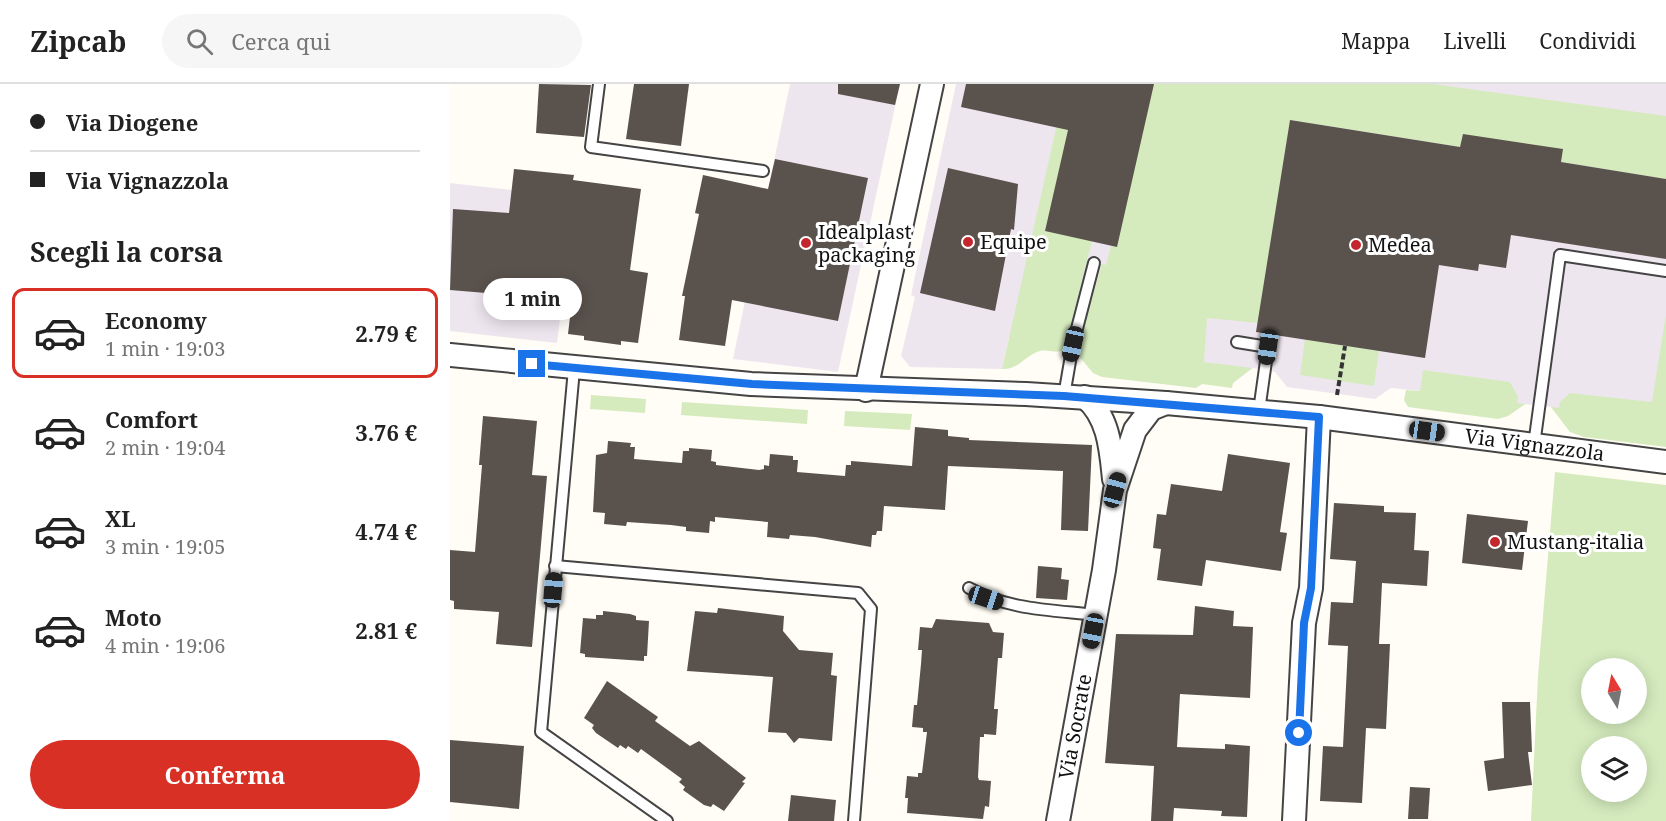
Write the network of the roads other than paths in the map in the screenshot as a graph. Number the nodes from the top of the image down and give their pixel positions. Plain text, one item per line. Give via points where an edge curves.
1 (599, 84) edge
2 (932, 84) edge
3 (763, 171) dead end
4 (1094, 263) dead end
5 (1666, 272) edge
6 (1237, 342) dead end
7 (450, 355) edge
8 (574, 369) junction
9 (866, 390) junction
10 (1074, 396) junction
11 (1166, 402) junction
12 (1259, 411) junction
13 (1319, 417) junction
14 (1534, 446) junction
15 (1666, 462) edge
16 (1115, 490) junction
17 (555, 566) junction
18 (969, 588) dead end
19 (1096, 615) junction
20 (667, 821) edge
21 (854, 821) edge
22 (1058, 821) edge
23 (1294, 821) edge

1 - 3 lane via 591,147
2 - 9 street
4 - 10 lane via 1073,344
5 - 14 lane via 1560,255
6 - 12 lane via 1268,347
7 - 8 street, Via Vignazzola
8 - 9 street, Via Vignazzola
8 - 17 lane
9 - 10 street, Via Vignazzola
10 - 11 street, Via Vignazzola
10 - 16 street, Via Socrate via 1097,407 1102,418
11 - 12 street, Via Vignazzola
11 - 16 street, Via Socrate via 1151,410 1135,430
12 - 13 street, Via Vignazzola
13 - 14 street, Via Vignazzola
13 - 23 street
14 - 15 street, Via Vignazzola
16 - 19 street, Via Socrate
17 - 20 lane via 541,732
17 - 21 lane via 858,593 871,609
18 - 19 lane via 1008,605
19 - 22 street, Via Socrate

